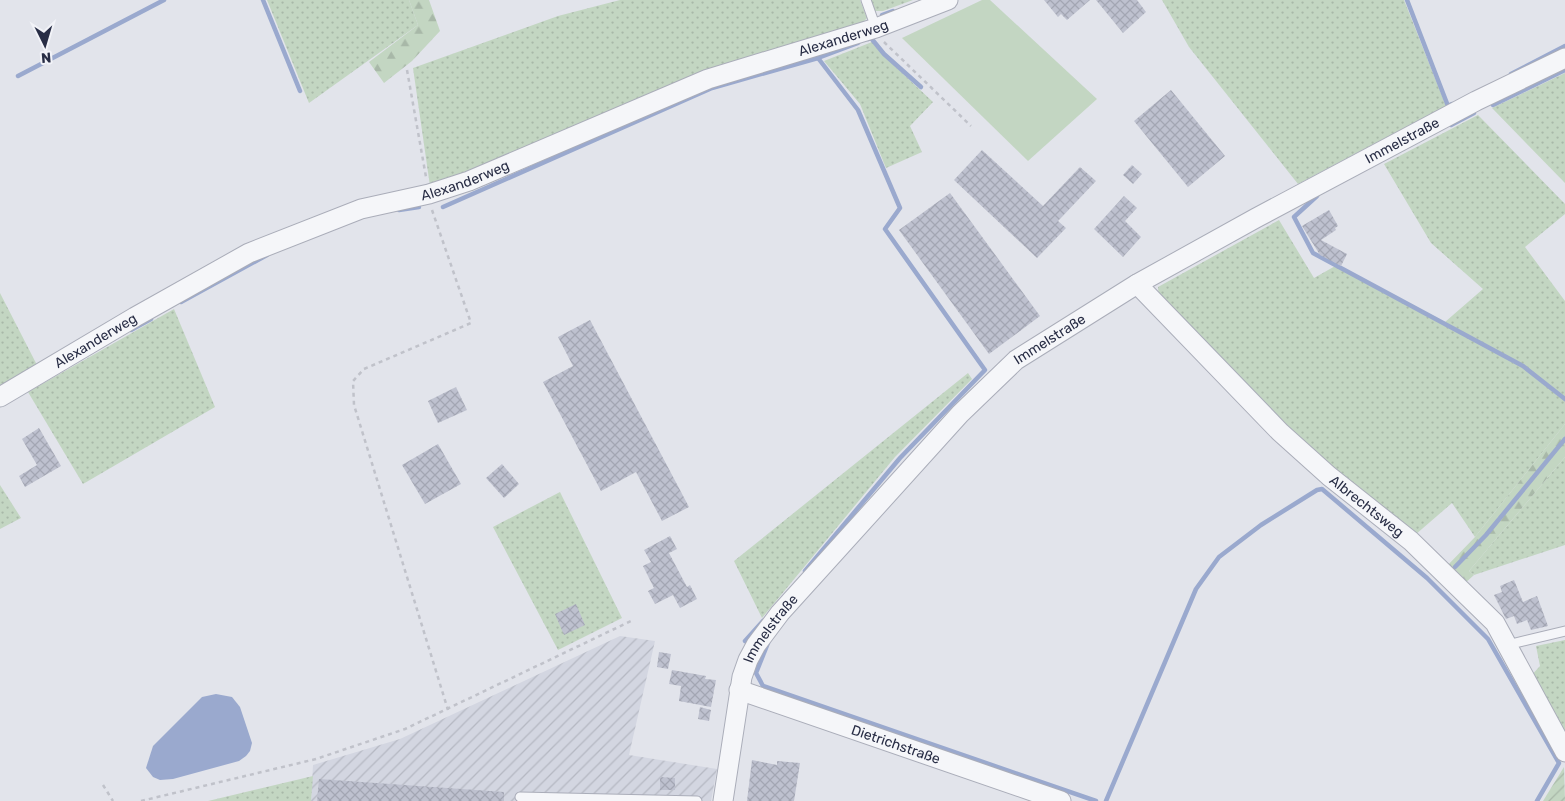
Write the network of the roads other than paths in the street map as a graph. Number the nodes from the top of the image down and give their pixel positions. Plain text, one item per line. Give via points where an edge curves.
1 (866, 0) edge
2 (948, 0) edge
3 (876, 28) junction
4 (1565, 58) edge
5 (1137, 284) junction
6 (0, 397) edge
7 (1565, 631) edge
8 (1507, 645) junction
9 (740, 690) junction
10 (1565, 752) edge
11 (520, 797) dead end
12 (1056, 800) edge
13 (697, 801) edge
14 (723, 801) edge

1 - 3 lane
2 - 3 street, Alexanderweg
3 - 6 street, Alexanderweg via 708,79 469,181 429,194 361,209 249,254
4 - 5 street, Immelstraße via 1476,101
5 - 8 street, Albrechtsweg via 1280,432 1411,541 1488,616
5 - 9 street, Immelstraße via 1016,360 960,414 780,612 748,660
7 - 8 lane
8 - 10 street, Albrechtsweg
9 - 12 street, Dietrichstraße
9 - 14 street, Immelstraße
11 - 13 lane

